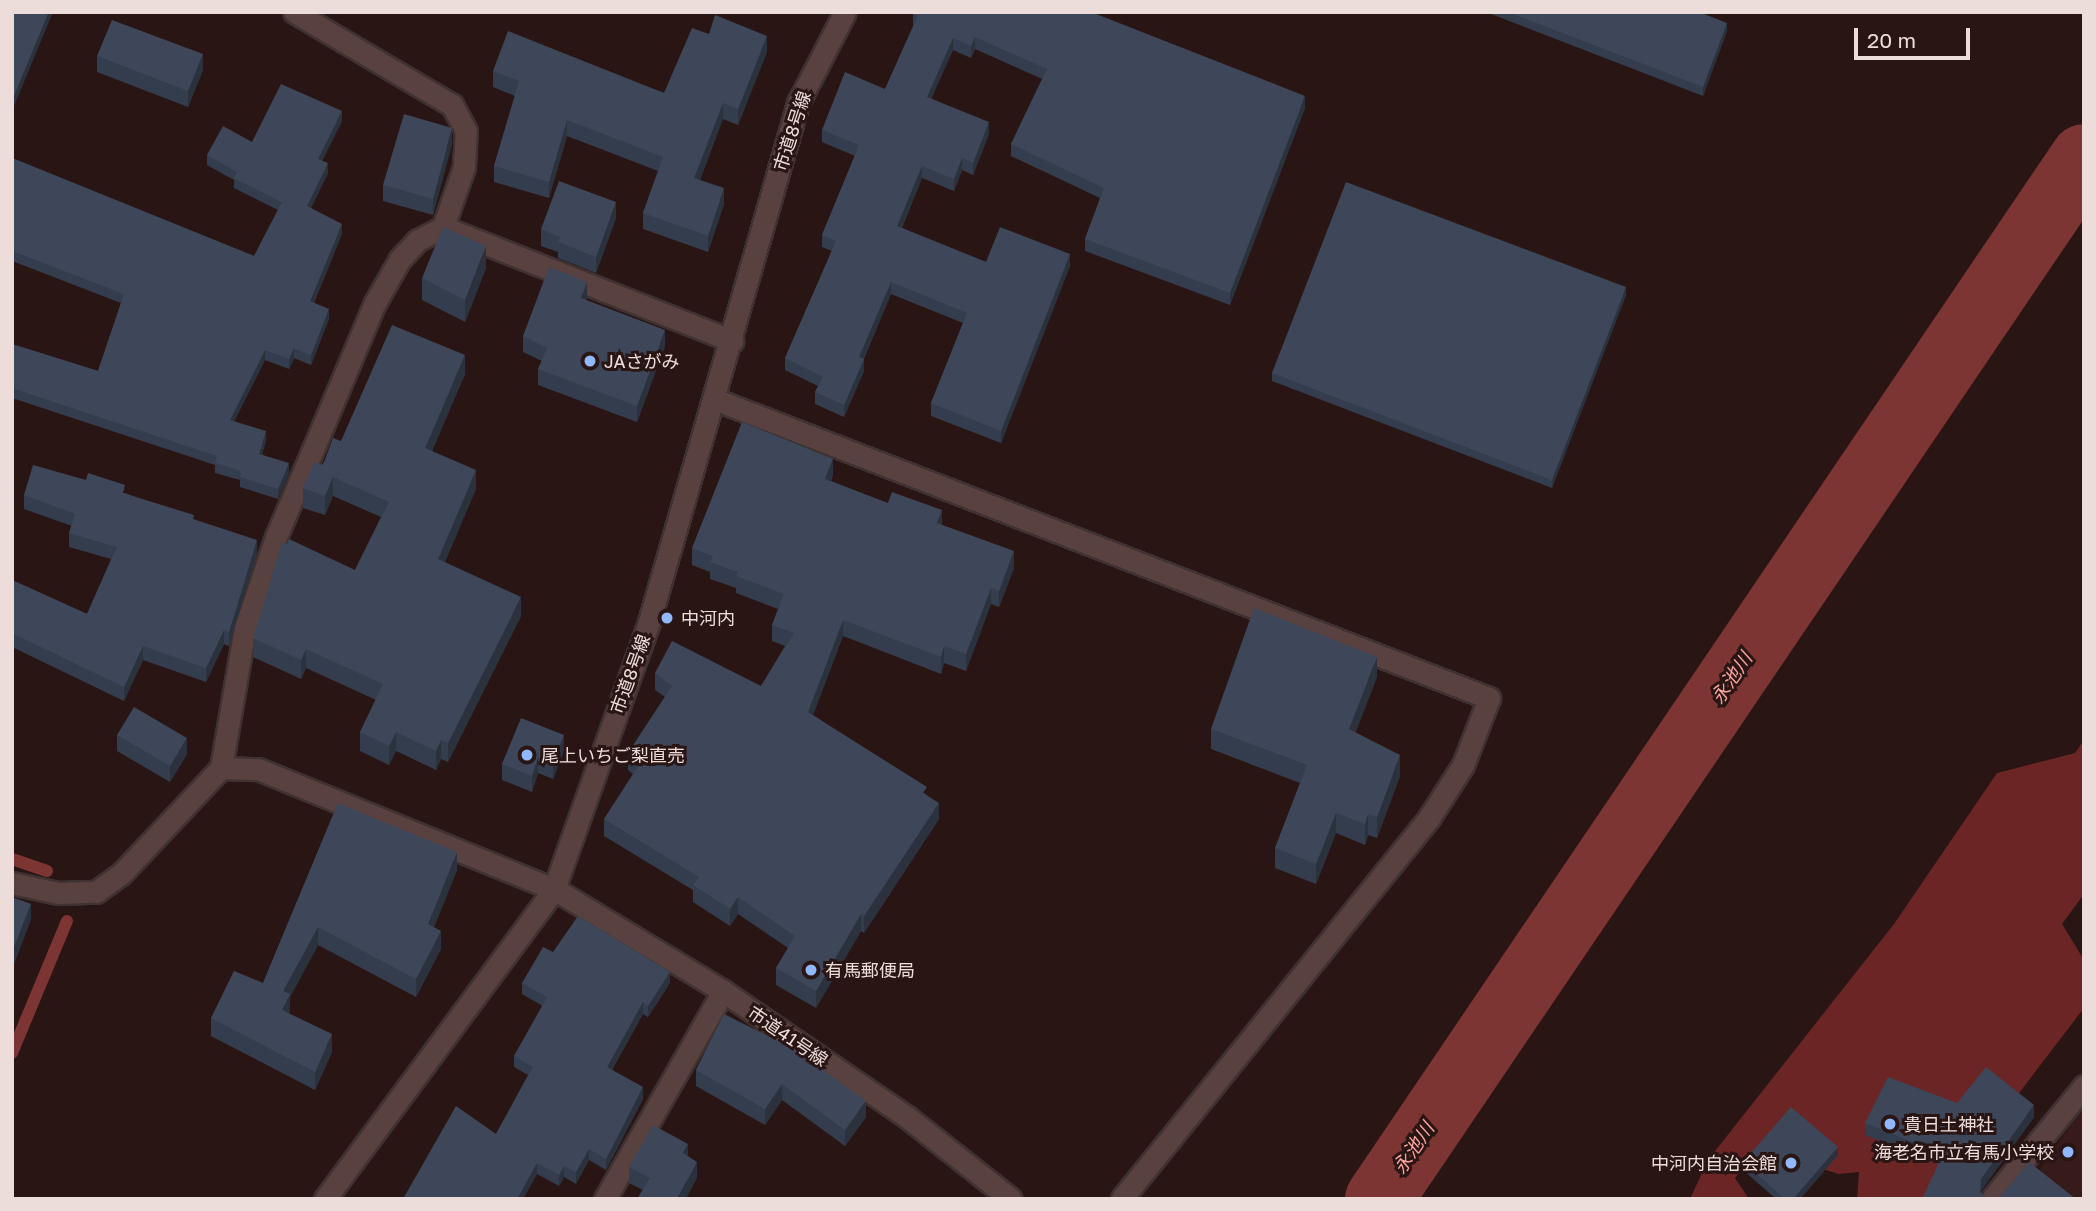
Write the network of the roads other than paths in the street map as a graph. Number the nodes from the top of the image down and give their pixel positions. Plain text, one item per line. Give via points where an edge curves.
1 (294, 12) edge
2 (845, 12) edge
3 (443, 227) junction
4 (732, 341) junction
5 (714, 399) junction
6 (221, 768) junction
7 (12, 883) edge
8 (554, 889) junction
9 (723, 991) junction
10 (2084, 1086) edge
11 (325, 1199) edge
12 (605, 1199) edge
13 (1011, 1199) edge
14 (1122, 1199) edge
15 (1992, 1199) edge

1 - 3 street via 452,105 466,131 466,151
2 - 4 street, 市道8号線 via 798,103
3 - 4 street
3 - 6 street via 418,240 400,259 375,303 319,430 245,628
4 - 5 street, 市道8号線
5 - 8 street, 市道8号線 via 649,622
5 - 14 street via 1489,698 1464,765 1429,818
6 - 7 street via 121,874 96,892 58,893
6 - 8 street, 市道41号線 via 258,769
8 - 9 street, 市道41号線
8 - 11 street, 市道8号線
9 - 12 street
9 - 13 street, 市道41号線 via 907,1117
10 - 15 street

